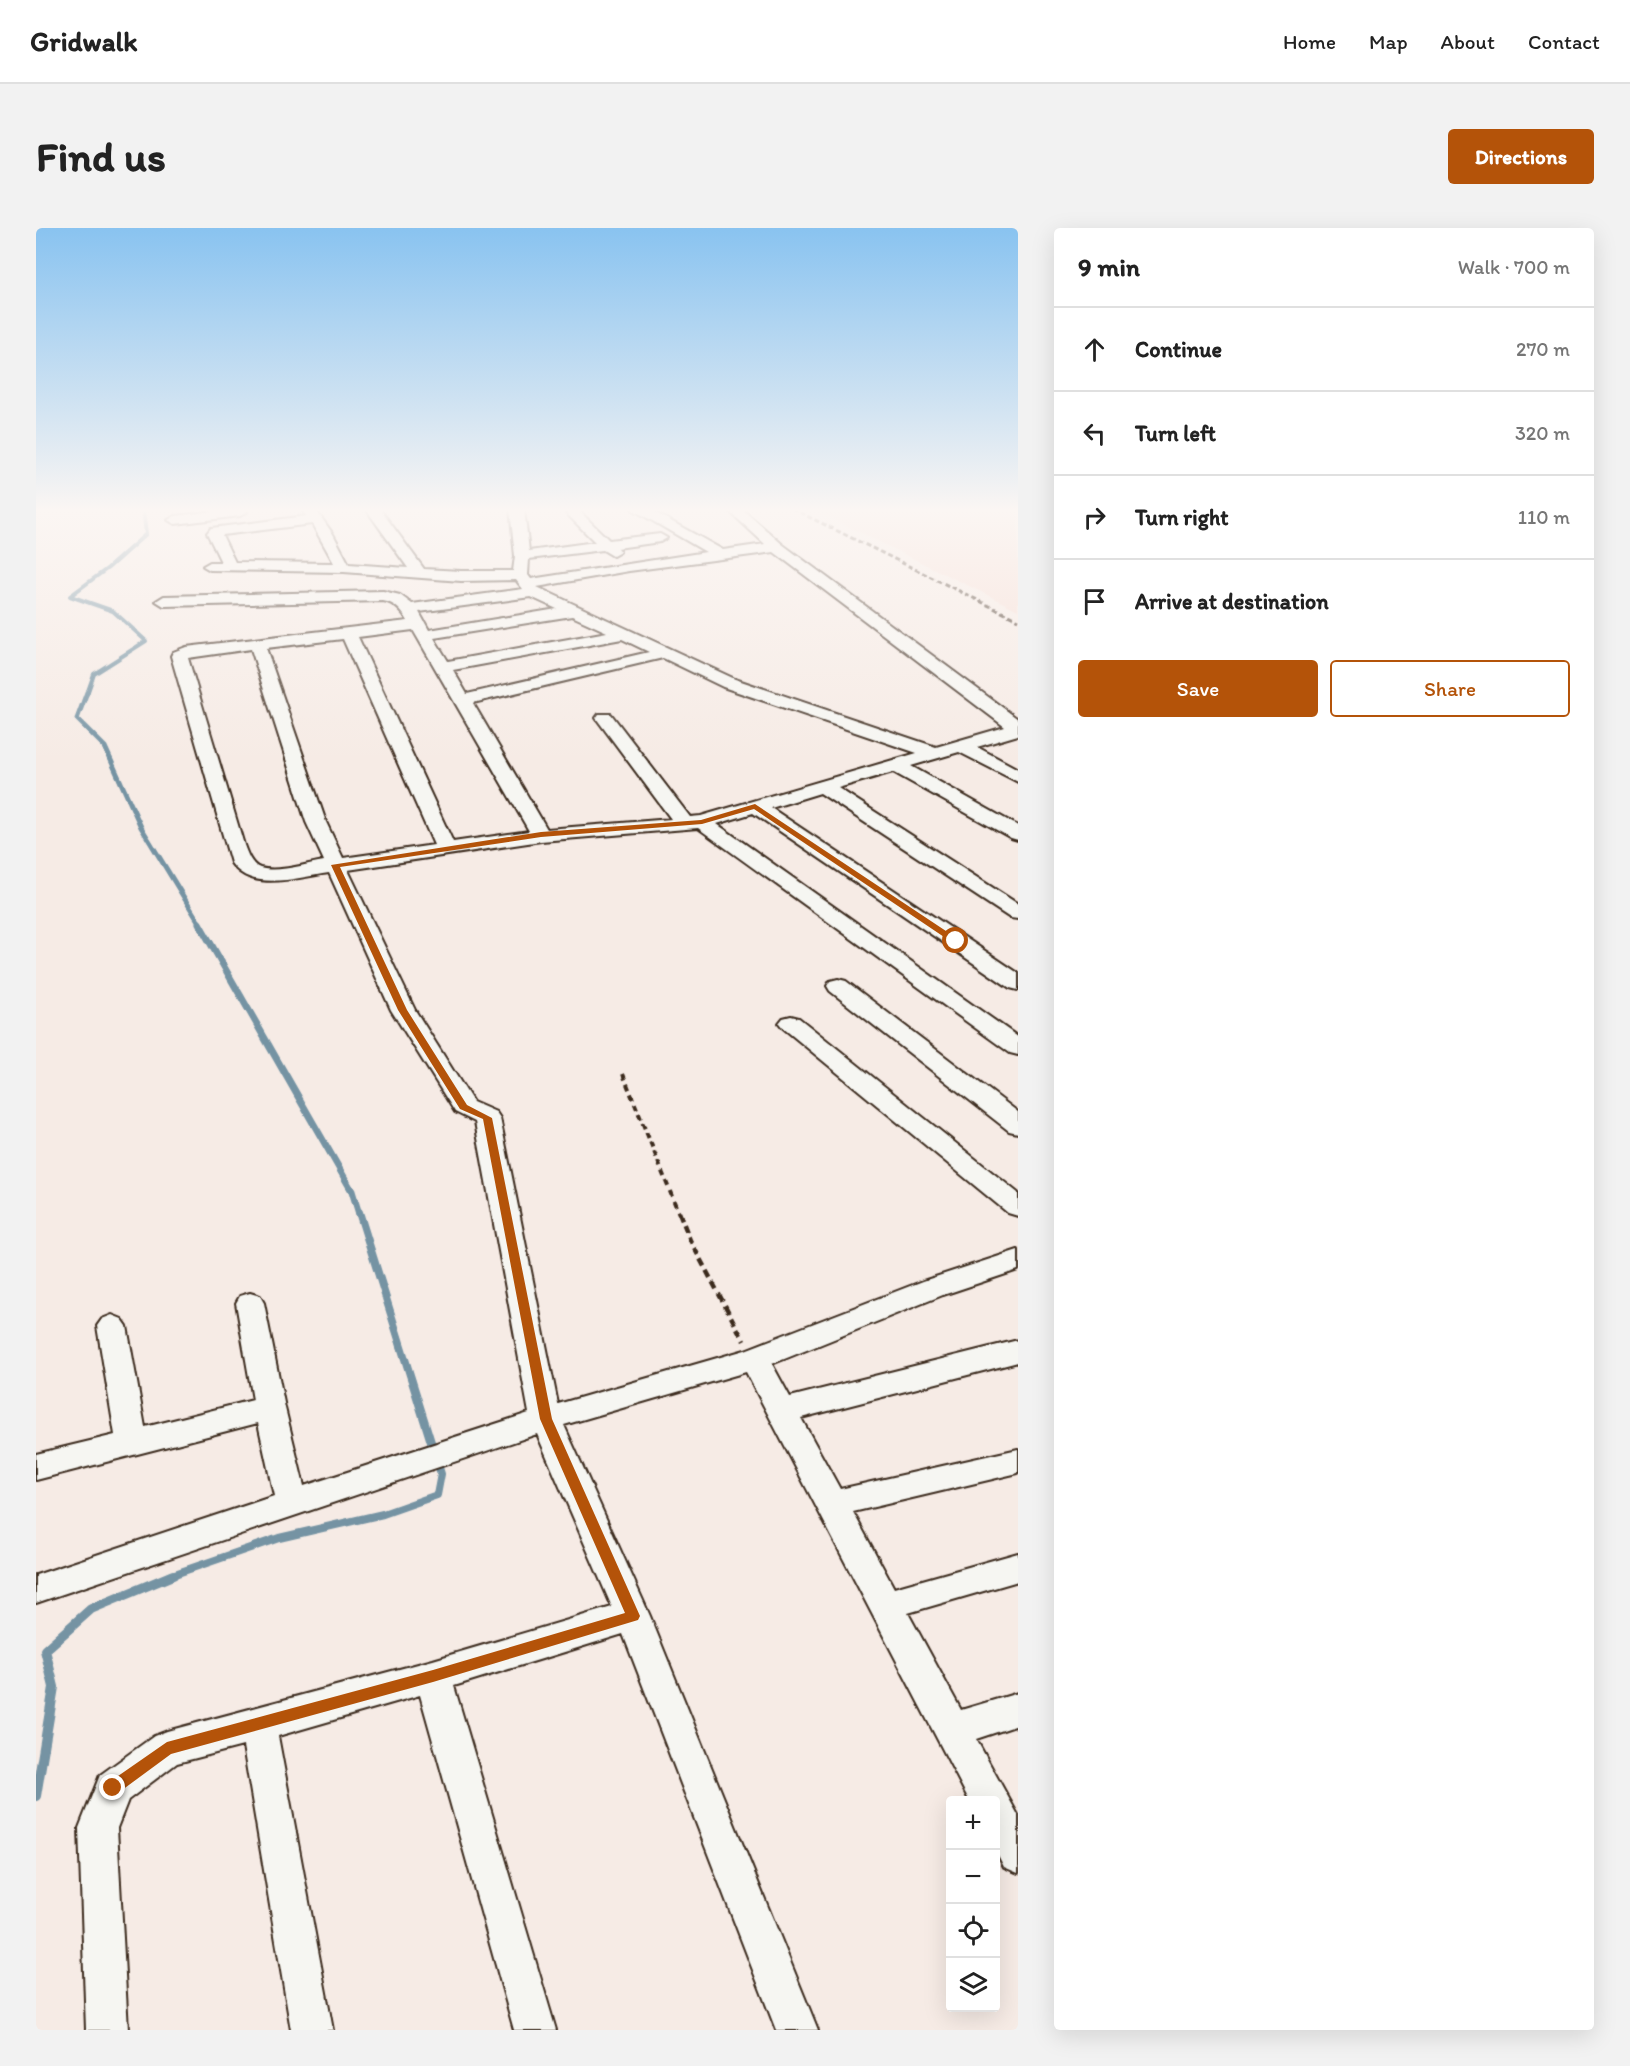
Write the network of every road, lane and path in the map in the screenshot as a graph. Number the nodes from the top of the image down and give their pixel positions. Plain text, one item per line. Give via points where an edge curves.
1 (332, 593) edge
2 (501, 593) edge
3 (542, 593) edge
4 (838, 593) edge
5 (331, 597) junction
6 (164, 601) dead end
7 (573, 611) junction
8 (417, 623) junction
9 (348, 634) junction
10 (624, 634) junction
11 (257, 644) junction
12 (665, 653) junction
13 (444, 667) junction
14 (464, 700) junction
15 (605, 718) dead end
16 (1018, 729) edge
17 (963, 747) junction
18 (938, 754) junction
19 (896, 766) junction
20 (1018, 776) edge
21 (822, 786) junction
22 (755, 806) junction
23 (693, 823) junction
24 (1018, 834) edge
25 (541, 835) junction
26 (446, 849) junction
27 (335, 865) junction
28 (1018, 913) edge
29 (1018, 983) edge
30 (838, 986) dead end
31 (791, 1023) dead end
32 (1018, 1048) edge
33 (623, 1074) dead end
34 (1018, 1125) edge
35 (1018, 1207) edge
36 (1018, 1260) edge
37 (250, 1303) dead end
38 (112, 1326) dead end
39 (1018, 1352) edge
40 (754, 1359) junction
41 (270, 1408) junction
42 (782, 1411) junction
43 (546, 1419) junction
44 (132, 1443) junction
45 (1018, 1461) edge
46 (36, 1467) edge
47 (292, 1502) junction
48 (832, 1504) junction
49 (1018, 1567) edge
50 (36, 1589) edge
51 (885, 1605) junction
52 (633, 1616) junction
53 (433, 1676) junction
54 (1018, 1708) edge
55 (258, 1725) junction
56 (951, 1730) junction
57 (987, 1796) edge
58 (1000, 1820) edge
59 (1018, 1854) edge
60 (107, 2030) edge
61 (312, 2030) edge
62 (535, 2030) edge
63 (797, 2030) edge

1 - 5 street
2 - 8 street
3 - 7 street
4 - 16 street
5 - 6 street
5 - 8 street via 391,596
7 - 8 street
7 - 10 street
8 - 9 street
8 - 13 street
9 - 11 street
9 - 26 street
10 - 12 street
10 - 13 street
11 - 27 street via 316,822
11 - 27 street via 186,651 179,656 234,845 241,863 254,874
12 - 14 street
12 - 18 street via 729,683
13 - 14 street
14 - 25 street
15 - 23 street
16 - 17 street
17 - 18 street
17 - 20 street
18 - 19 street
19 - 21 street
19 - 24 street
21 - 22 street
21 - 28 street
22 - 23 street
22 - 29 street
23 - 25 street
23 - 32 street
25 - 26 street
26 - 27 street
27 - 43 street via 403,1010 464,1107 487,1118
30 - 34 street
31 - 35 street
33 - 40 path via 690,1240
36 - 40 street via 933,1288
37 - 41 street
38 - 44 street
39 - 42 street
40 - 42 street
40 - 43 street
41 - 44 street
41 - 47 street
42 - 48 street
43 - 47 street
43 - 52 street
44 - 46 street
45 - 48 street
47 - 50 street
48 - 51 street
49 - 51 street
51 - 56 street
52 - 53 street
52 - 63 street
53 - 55 street
53 - 62 street
54 - 56 street
55 - 60 street via 167,1748 113,1788 98,1828
55 - 61 street
56 - 57 street
58 - 59 street

